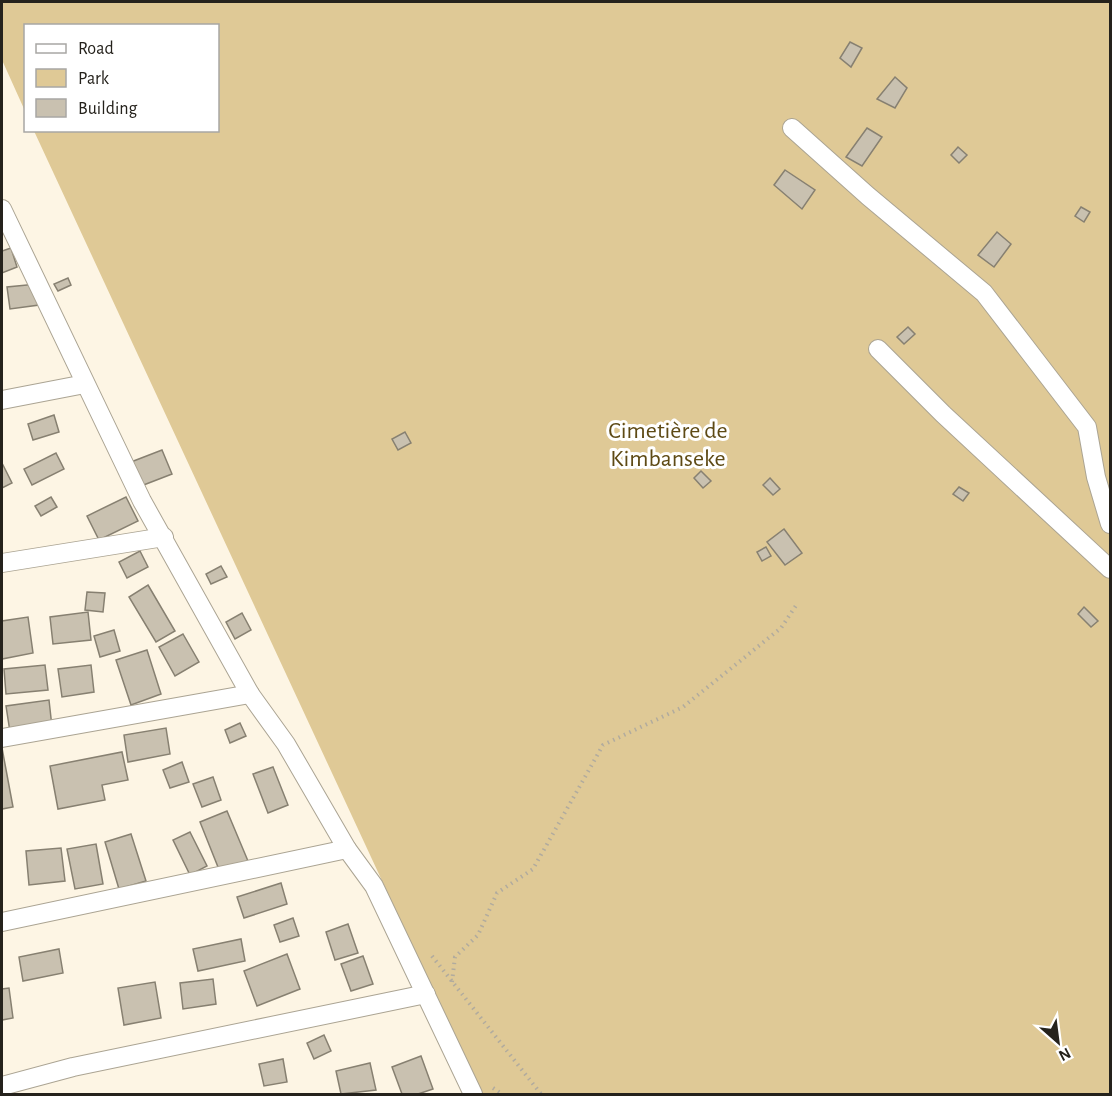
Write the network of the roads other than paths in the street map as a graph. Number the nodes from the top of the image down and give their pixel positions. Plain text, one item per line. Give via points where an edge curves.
1 (792, 128) dead end
2 (2, 209) edge
3 (7, 232) edge
4 (878, 349) dead end
5 (85, 384) junction
6 (2, 400) edge
7 (1110, 524) edge
8 (164, 537) junction
9 (2, 563) edge
10 (1110, 569) edge
11 (250, 694) junction
12 (2, 738) edge
13 (347, 849) junction
14 (2, 922) edge
15 (426, 994) junction
16 (2, 1086) edge
17 (473, 1095) edge

1 - 7 street via 984,293 1087,428
2 - 3 street
3 - 5 street
4 - 10 street
5 - 6 street
5 - 8 street via 142,501
8 - 9 street
8 - 11 street
11 - 12 street
11 - 13 street via 286,744
13 - 14 street
13 - 15 street via 374,886
15 - 16 street via 73,1067
15 - 17 street

